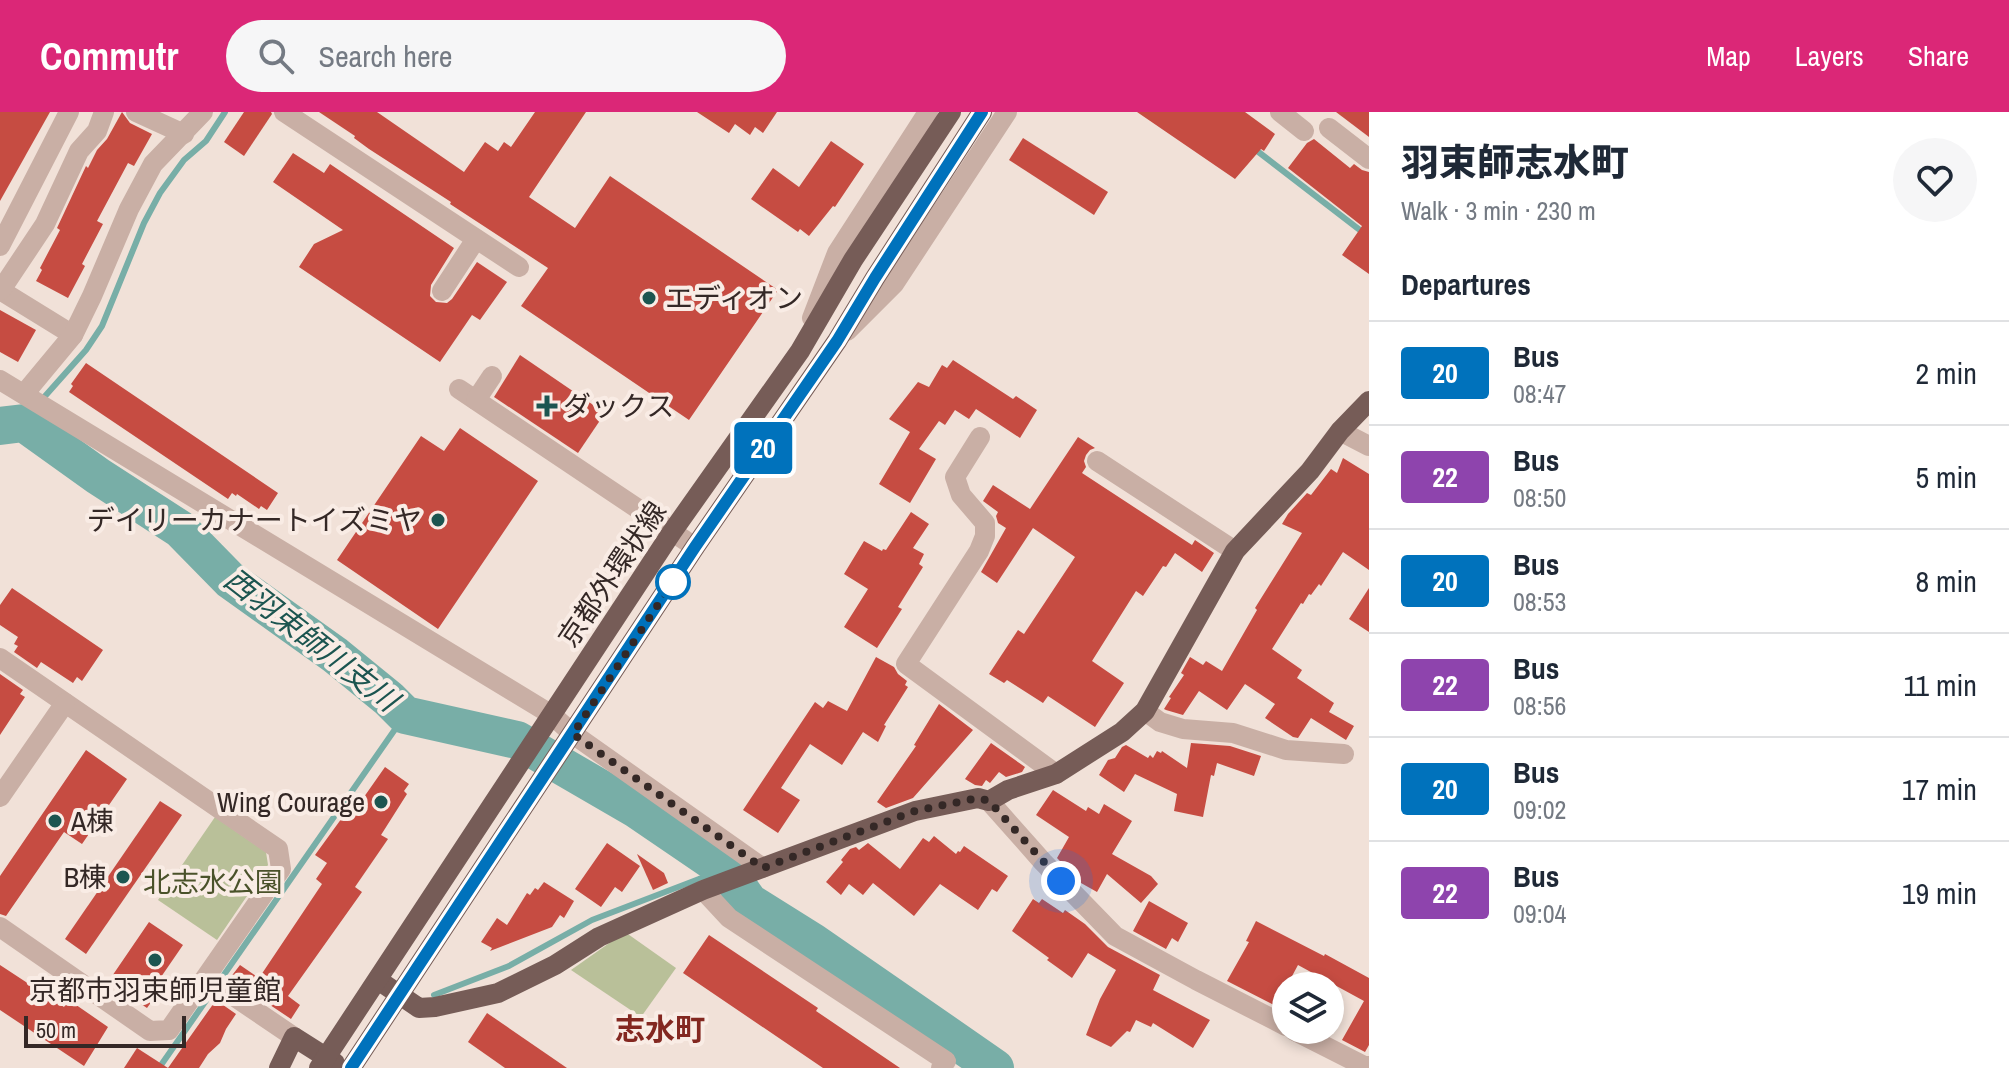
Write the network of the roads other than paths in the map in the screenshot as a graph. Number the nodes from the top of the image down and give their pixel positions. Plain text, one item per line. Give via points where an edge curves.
1 (69, 112) edge
2 (104, 112) edge
3 (136, 112) edge
4 (203, 112) edge
5 (284, 112) edge
6 (928, 112) edge
7 (951, 112) edge
8 (982, 112) edge
9 (1007, 112) edge
10 (1280, 112) edge
11 (1329, 128) dead end
12 (1304, 131) dead end
13 (184, 134) junction
14 (1369, 159) edge
15 (476, 239) junction
16 (0, 246) edge
17 (519, 267) dead end
18 (1, 290) edge
19 (442, 291) dead end
20 (73, 335) junction
21 (837, 341) junction
22 (800, 351) junction
23 (492, 376) dead end
24 (0, 380) edge
25 (33, 400) junction
26 (1369, 401) edge
27 (1340, 431) junction
28 (980, 437) dead end
29 (1369, 446) edge
30 (1097, 461) dead end
31 (672, 532) junction
32 (695, 547) junction
33 (1235, 551) junction
34 (0, 658) edge
35 (65, 703) junction
36 (1145, 711) junction
37 (552, 715) junction
38 (568, 741) junction
39 (1344, 754) dead end
40 (1056, 774) junction
41 (0, 797) edge
42 (989, 801) junction
43 (763, 868) junction
44 (703, 890) junction
45 (0, 927) edge
46 (378, 980) junction
47 (214, 982) junction
48 (399, 995) junction
49 (1272, 1019) edge
50 (294, 1037) junction
51 (1321, 1044) edge
52 (329, 1064) edge
53 (1369, 1066) edge
54 (279, 1068) edge
55 (351, 1068) edge
56 (941, 1068) edge

1 - 16 street
2 - 18 street via 45,224
3 - 13 street
4 - 13 street
5 - 15 street
6 - 22 street via 837,253
7 - 22 main road, 京都外環状線
8 - 21 main road, 京都外環状線
9 - 21 street via 894,284
10 - 12 street
11 - 14 street
13 - 20 street via 153,164
15 - 17 street
15 - 19 street
18 - 20 street
20 - 25 street
21 - 32 main road, 京都外環状線
22 - 31 main road, 京都外環状線
23 - 31 street via 468,394
24 - 25 street
25 - 37 street
26 - 27 main road
27 - 29 street
27 - 33 main road
28 - 40 street via 955,477 961,495 985,523 985,536 906,664
30 - 33 street
31 - 32 street
31 - 37 main road, 京都外環状線
32 - 38 main road, 京都外環状線
33 - 36 main road
34 - 35 street
35 - 41 street
35 - 47 street via 278,849 281,869
36 - 39 street via 1183,729 1233,733 1286,750
36 - 40 main road
37 - 38 street
37 - 46 main road, 京都外環状線
38 - 43 street
38 - 48 main road, 京都外環状線
40 - 42 main road
42 - 43 main road via 978,798 915,811
42 - 49 street via 1115,936
43 - 44 main road
44 - 48 main road via 599,937 498,993 419,1008
44 - 56 street via 729,918 946,1061
45 - 47 street via 150,1031 169,1030
46 - 48 main road
46 - 52 main road, 京都外環状線
47 - 50 street
48 - 55 main road, 京都外環状線
50 - 52 main road
50 - 54 main road
51 - 53 street

